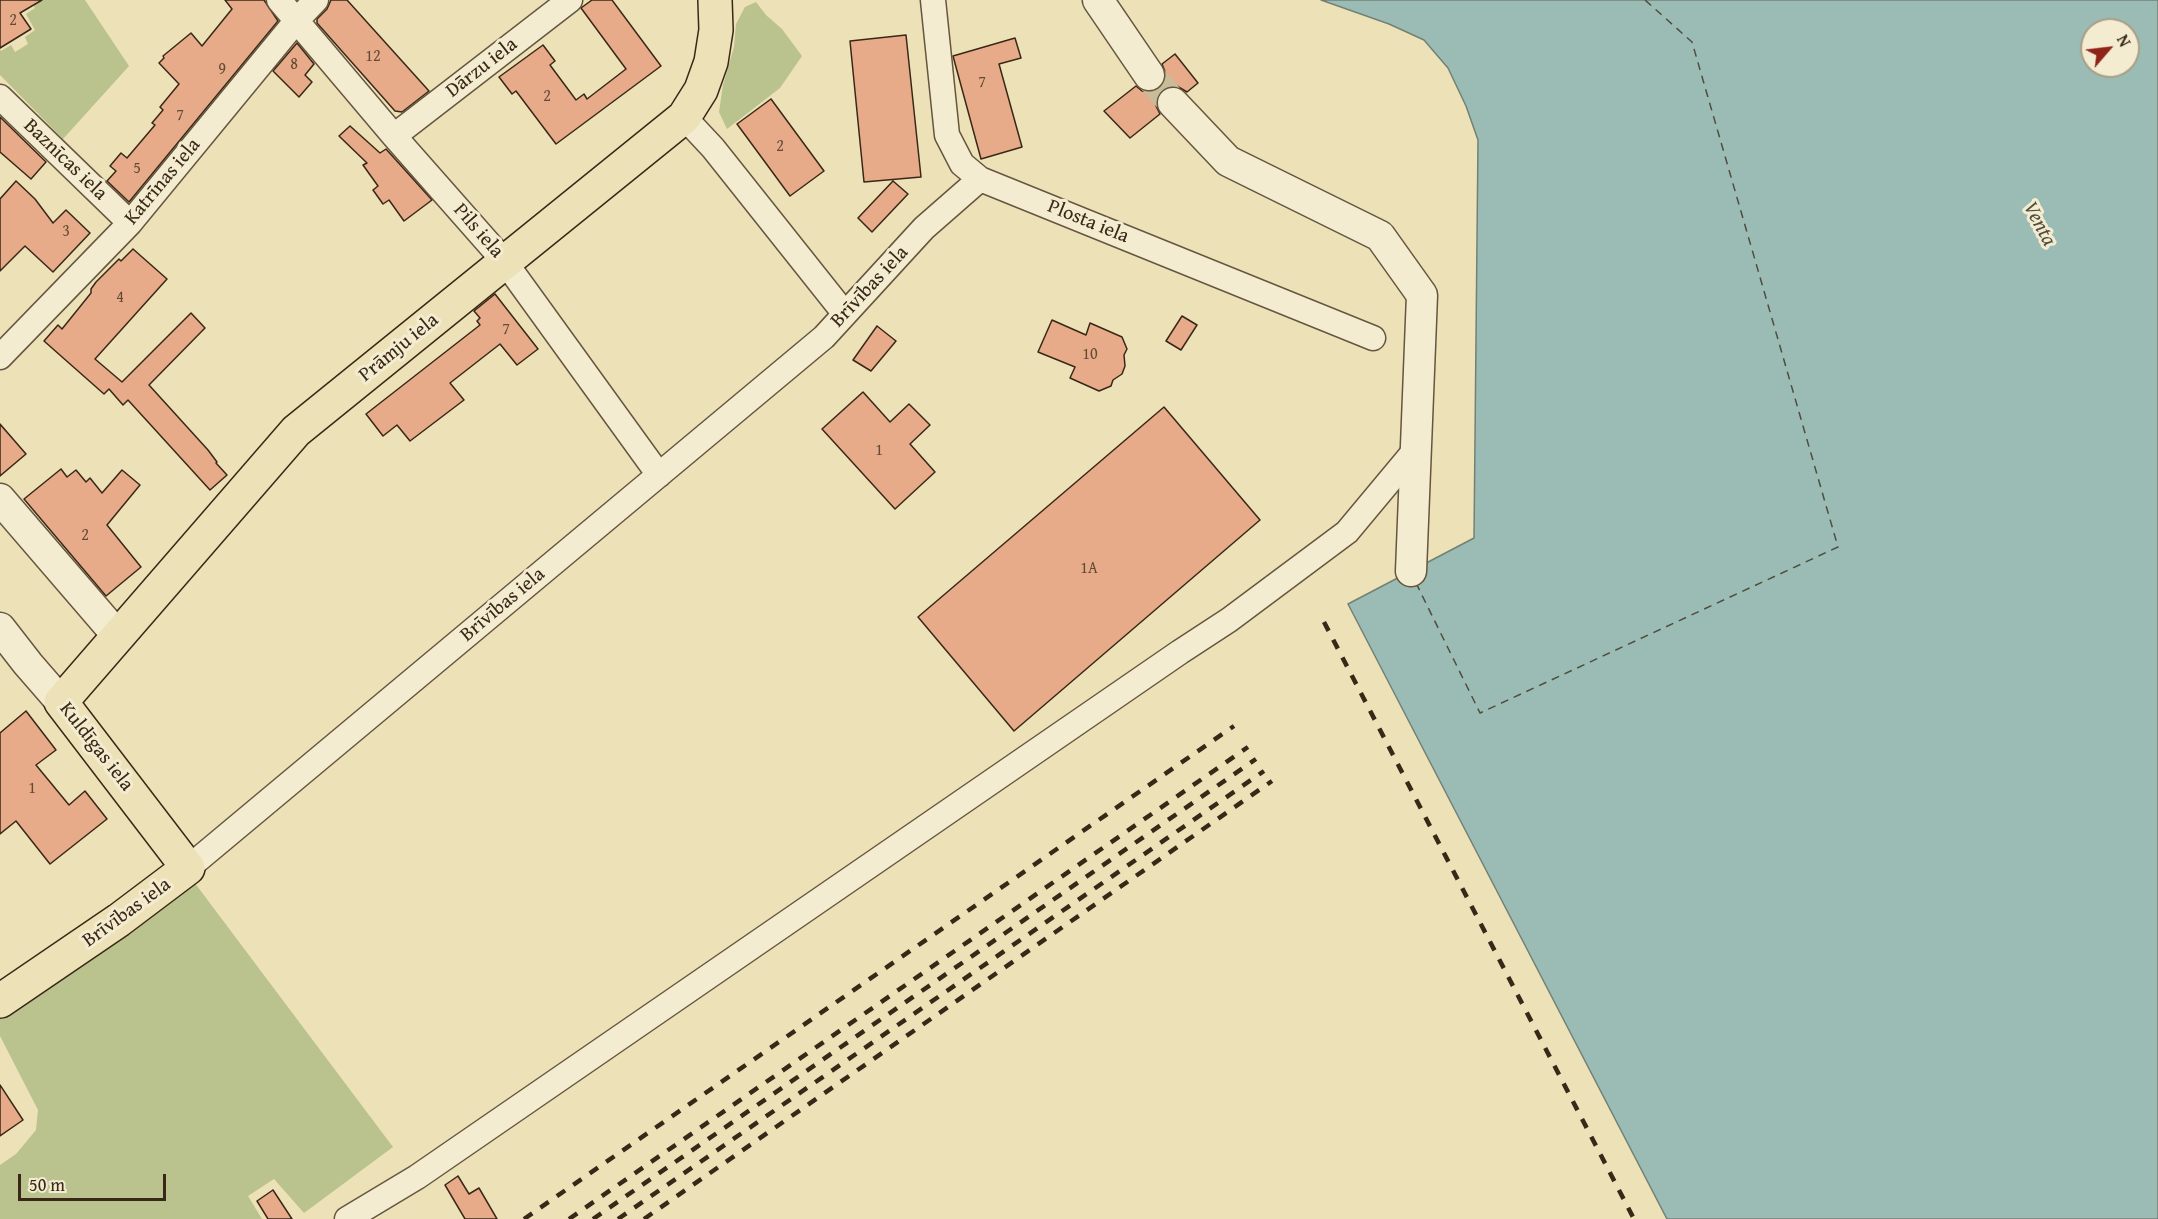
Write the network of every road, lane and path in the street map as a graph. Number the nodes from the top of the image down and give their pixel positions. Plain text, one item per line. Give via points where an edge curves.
1 (279, 0) edge
2 (316, 0) edge
3 (570, 0) edge
4 (715, 0) edge
5 (933, 0) edge
6 (1098, 0) edge
7 (297, 20) junction
8 (1149, 75) tunnel mouth
9 (0, 98) edge
10 (1173, 104) tunnel mouth
11 (684, 117) junction
12 (394, 136) junction
13 (980, 179) junction
14 (130, 223) junction
15 (505, 262) junction
16 (845, 314) junction
17 (1373, 338) dead end
18 (0, 357) edge
19 (1417, 448) junction
20 (659, 475) junction
21 (0, 499) edge
22 (1411, 571) dead end
23 (0, 628) edge
24 (117, 635) junction
25 (61, 702) junction
26 (189, 868) junction
27 (0, 1001) edge
28 (347, 1219) edge

1 - 7 street, Pils iela
2 - 7 street, Katrīnas iela
3 - 12 street, Dārzu iela
4 - 11 main road, Prāmju iela via 711,62 701,90
5 - 13 street, Plosta iela via 947,135 962,164
6 - 8 street
7 - 12 street, Pils iela
7 - 14 street, Katrīnas iela
9 - 14 street, Baznīcas iela
10 - 19 street via 1228,161 1380,236 1422,295
11 - 15 main road, Prāmju iela
11 - 16 street
12 - 15 street, Pils iela
13 - 16 street, Brīvības iela via 924,228
13 - 17 street, Plosta iela
14 - 18 street, Katrīnas iela
15 - 20 street, Pils iela
15 - 24 main road, Prāmju iela via 296,431
16 - 20 street, Brīvības iela via 824,337
19 - 22 street
19 - 28 street via 1347,532 1229,620 417,1177
20 - 26 street, Brīvības iela
21 - 24 street
23 - 25 street, Kuldīgas iela
24 - 25 main road, Prāmju iela
25 - 26 main road, Kuldīgas iela
26 - 27 main road, Brīvības iela

